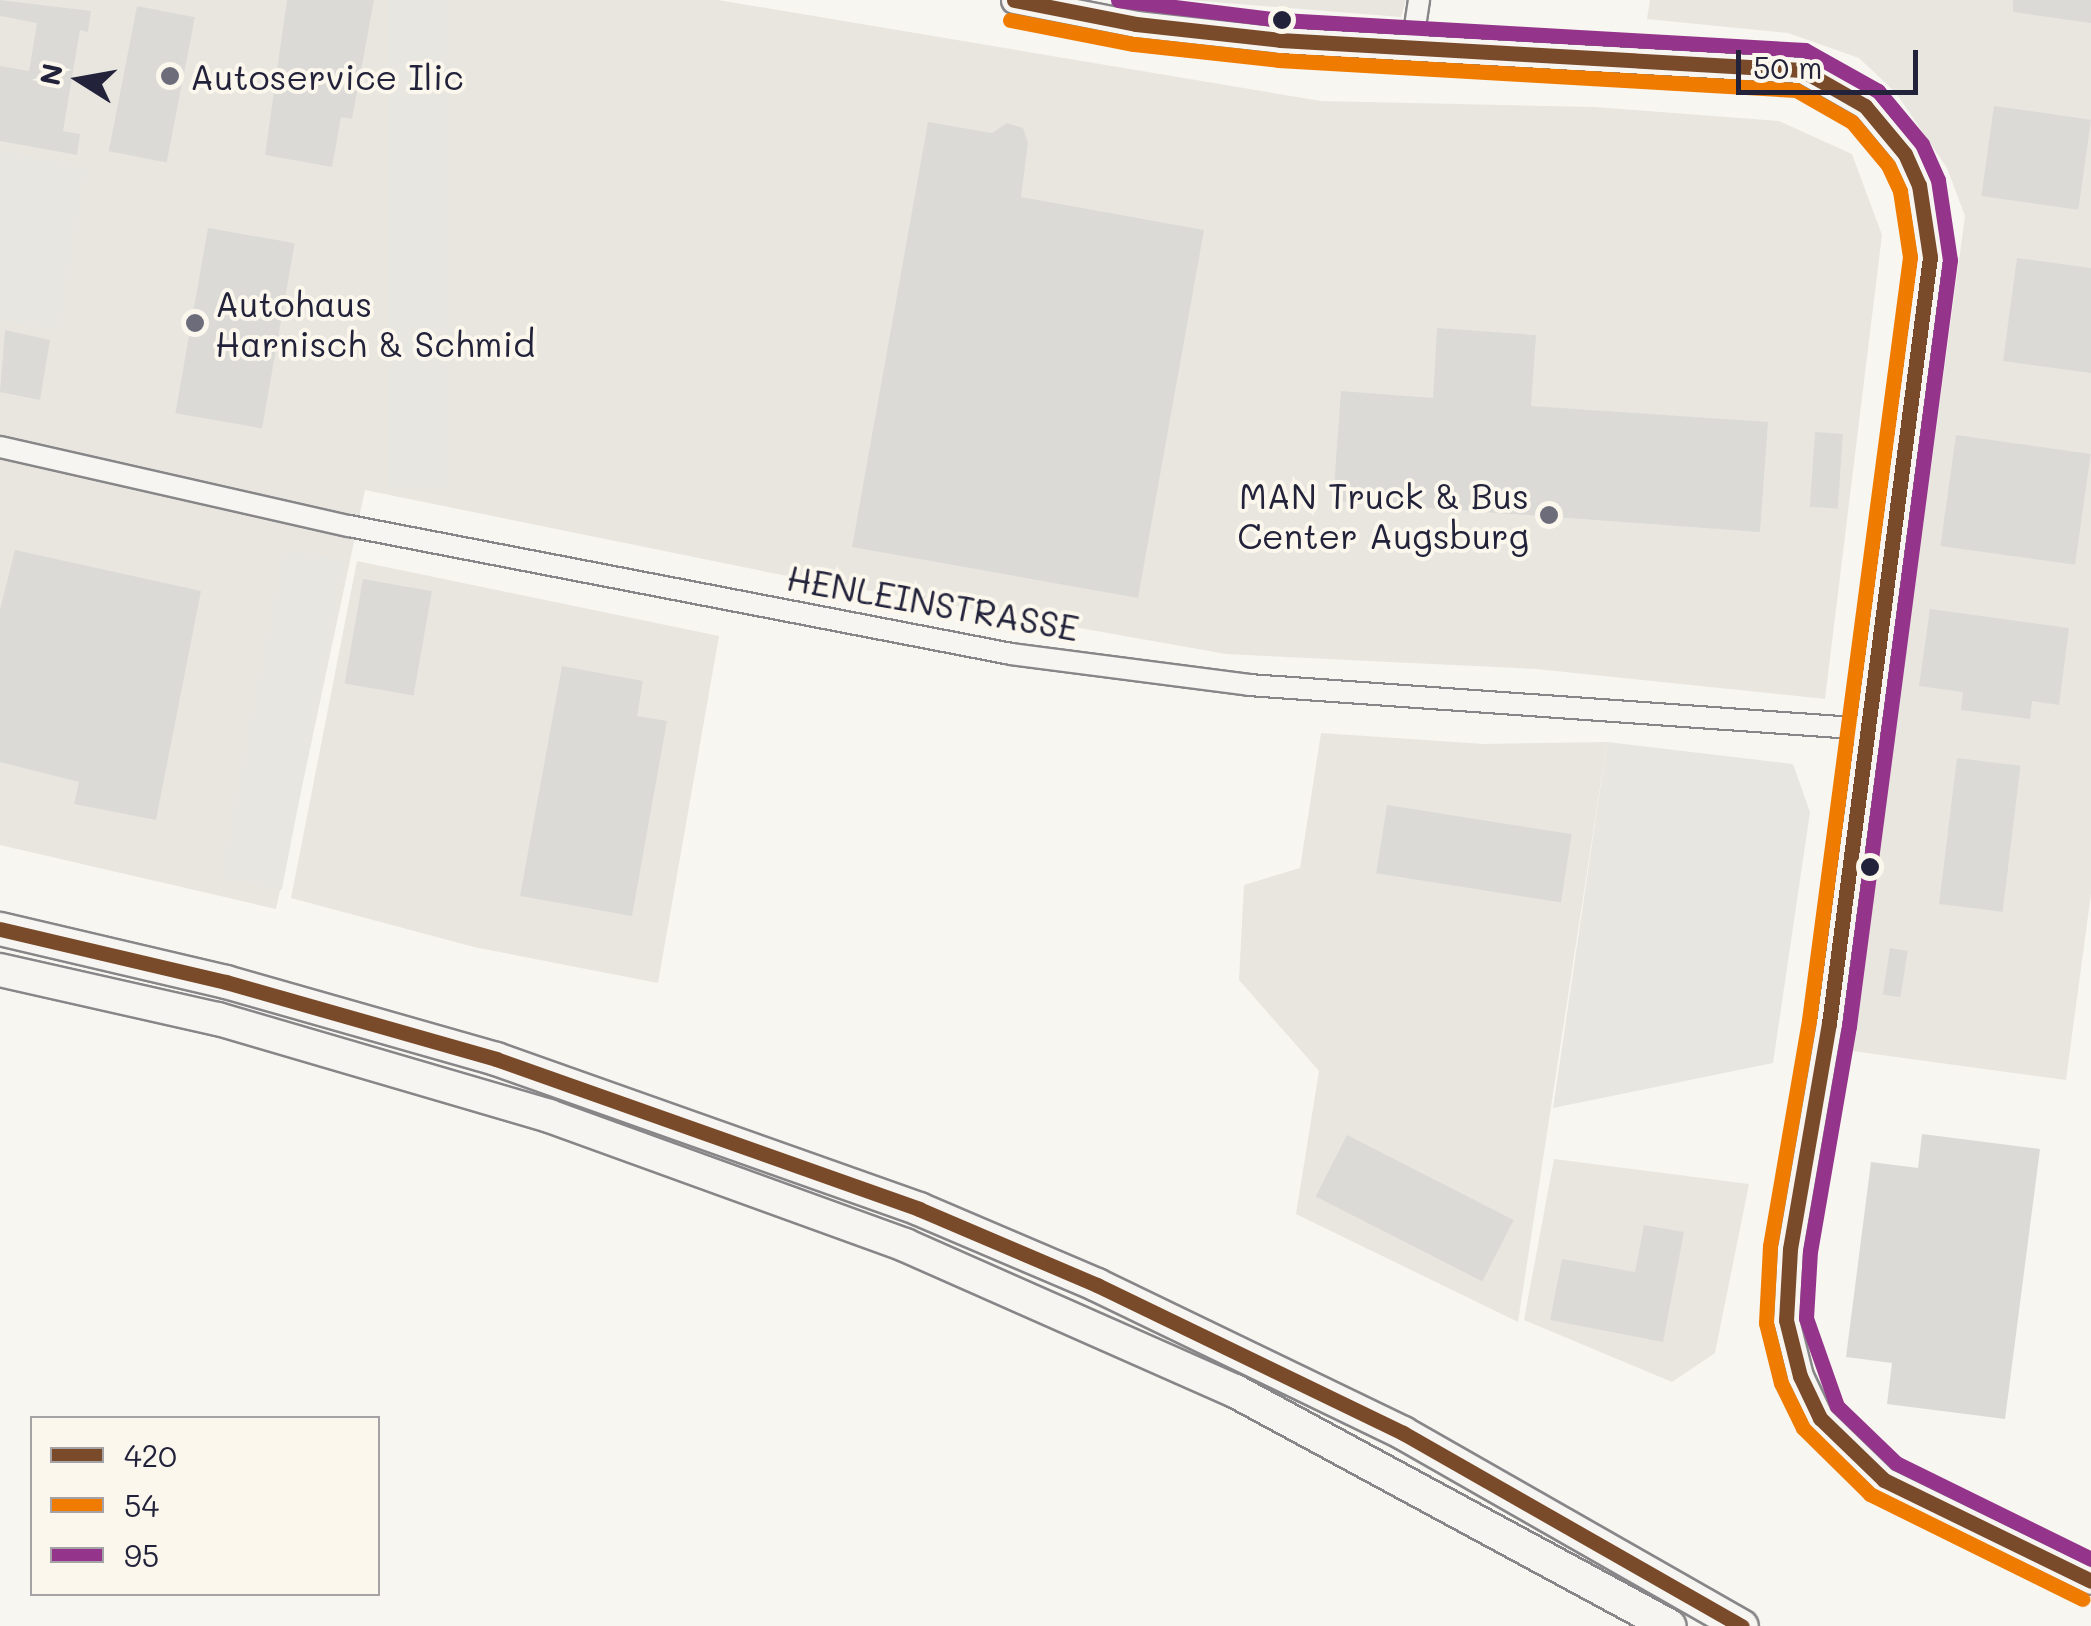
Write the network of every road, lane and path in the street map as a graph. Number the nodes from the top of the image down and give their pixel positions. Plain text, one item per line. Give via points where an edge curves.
1 (1014, 0) edge
2 (1419, 0) edge
3 (1412, 46) junction
4 (0, 448) edge
5 (1867, 728) junction
6 (0, 929) edge
7 (0, 970) edge
8 (2091, 1581) edge
9 (1669, 1626) edge
10 (1742, 1626) edge

1 - 3 street via 1136,24
2 - 3 street
3 - 5 street via 1802,70 1865,106 1905,154 1919,185 1930,257
4 - 5 street, HENLEINSTRASSE via 298,516 1011,654 1268,686
5 - 8 street via 1829,1022 1790,1249 1786,1320 1800,1376 1820,1418 1884,1480
6 - 10 highway via 226,982 496,1059 919,1209 1097,1285 1403,1433
7 - 9 highway via 218,1020 512,1105 905,1245 1235,1391

